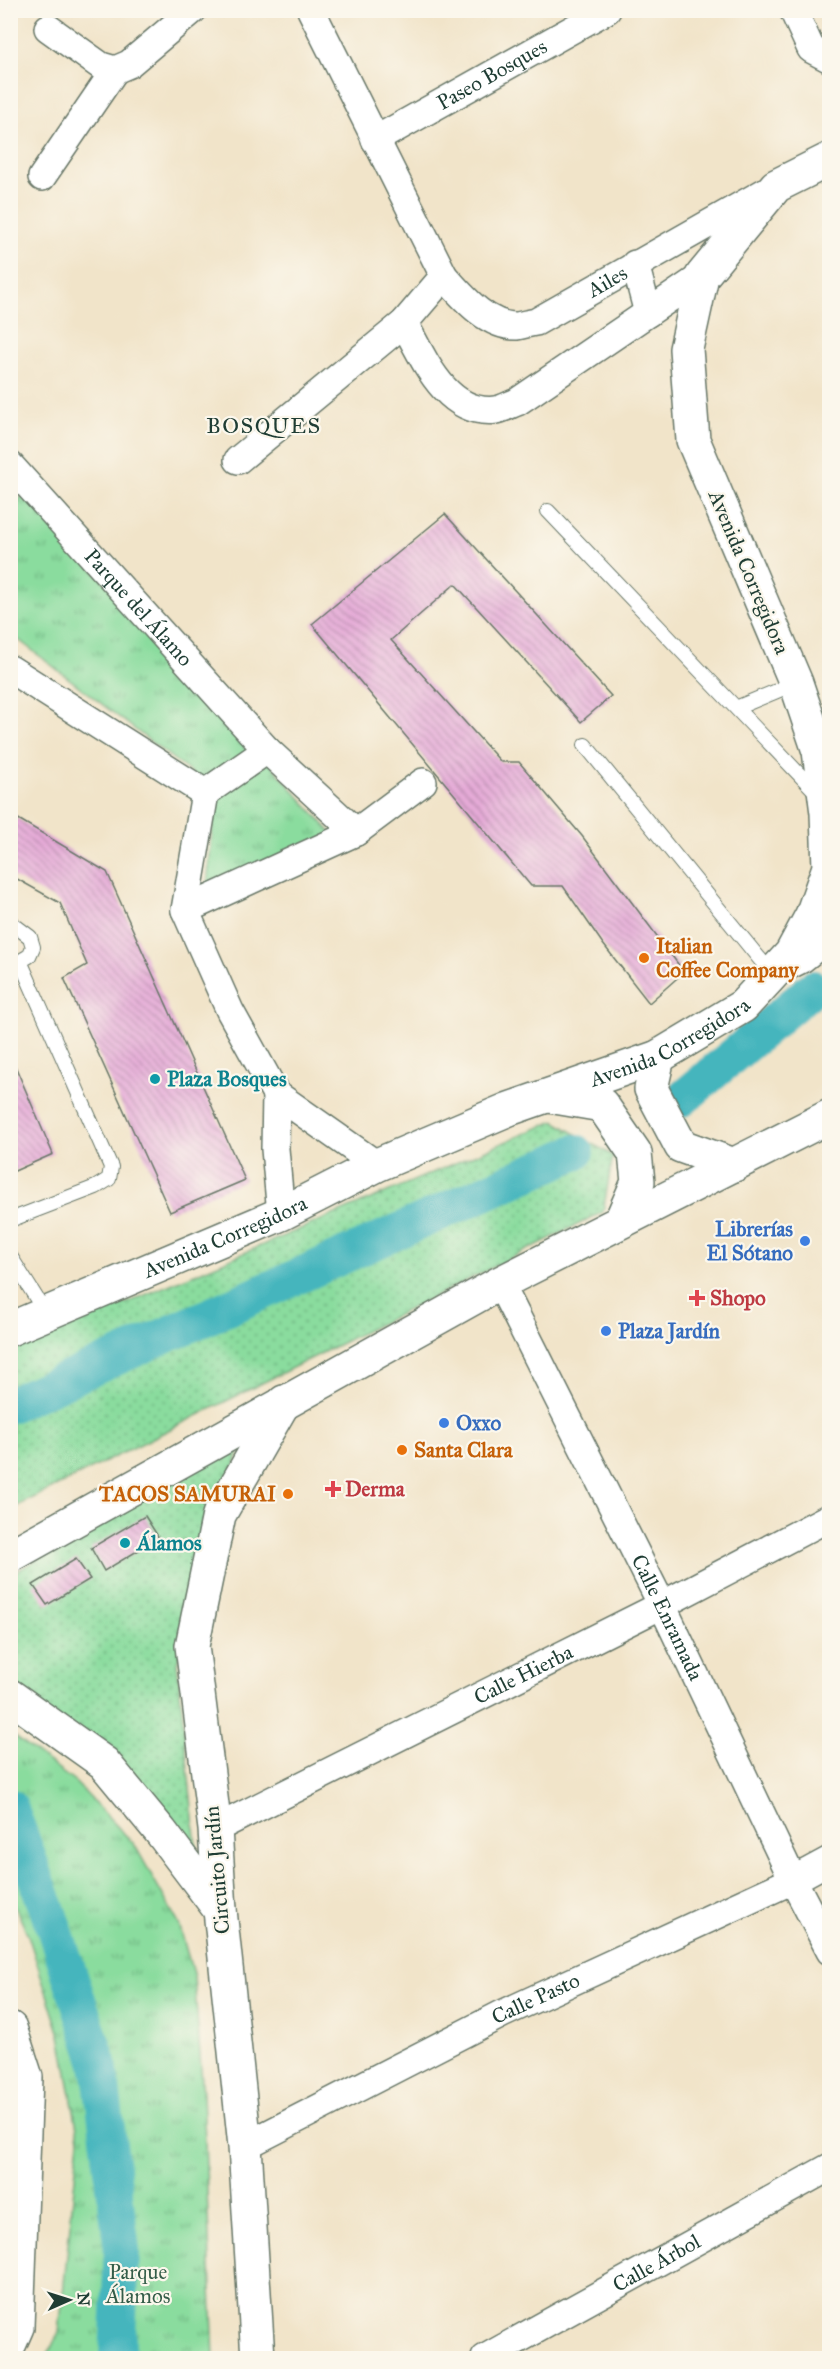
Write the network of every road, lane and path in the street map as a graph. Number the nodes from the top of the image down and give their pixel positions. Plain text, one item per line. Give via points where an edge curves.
1 (193, 10) edge
2 (311, 10) edge
3 (607, 10) edge
4 (793, 10) edge
5 (48, 28) dead end
6 (830, 59) edge
7 (115, 70) junction
8 (375, 140) junction
9 (830, 159) edge
10 (42, 177) dead end
11 (776, 186) junction
12 (635, 264) junction
13 (444, 276) junction
14 (702, 276) junction
15 (648, 313) junction
16 (404, 323) junction
17 (238, 460) dead end
18 (11, 468) edge
19 (548, 511) dead end
20 (10, 669) edge
21 (796, 683) junction
22 (736, 708) junction
23 (585, 745) dead end
24 (267, 750) junction
25 (423, 782) dead end
26 (205, 793) junction
27 (826, 802) junction
28 (356, 832) junction
29 (186, 910) junction
30 (10, 922) edge
31 (830, 937) edge
32 (16, 965) edge
33 (772, 974) junction
34 (658, 1057) junction
35 (276, 1094) junction
36 (545, 1095) junction
37 (827, 1116) edge
38 (377, 1165) junction
39 (734, 1165) junction
40 (281, 1214) junction
41 (10, 1220) edge
42 (621, 1221) junction
43 (10, 1256) edge
44 (500, 1283) junction
45 (47, 1315) junction
46 (10, 1329) edge
47 (284, 1402) junction
48 (830, 1517) edge
49 (10, 1556) edge
50 (662, 1605) junction
51 (10, 1696) edge
52 (215, 1829) junction
53 (830, 1860) edge
54 (793, 1880) junction
55 (220, 1910) junction
56 (830, 1951) edge
57 (10, 2028) edge
58 (245, 2146) junction
59 (830, 2167) edge
60 (10, 2343) edge
61 (258, 2358) edge
62 (485, 2358) edge

1 - 7 street via 129,64
2 - 8 street, Ailes
3 - 8 street, Paseo Bosques
4 - 6 street via 811,49
5 - 7 street via 101,66
7 - 10 street
8 - 13 street, Ailes
9 - 11 main road, Avenida Corregidora
11 - 12 street, Ailes
11 - 14 main road, Avenida Corregidora
12 - 13 street, Ailes via 536,322 515,326 497,322 470,304
12 - 15 street
13 - 16 street
14 - 15 street
14 - 21 main road, Avenida Corregidora via 686,349 693,440
15 - 16 street via 518,402 496,410 473,408 450,395 432,373
16 - 17 street
18 - 24 street, Parque del Álamo
19 - 22 lane
20 - 26 street
21 - 22 lane
21 - 27 main road, Avenida Corregidora via 819,751
22 - 27 lane
23 - 33 lane
24 - 26 street
24 - 28 street, Parque del Álamo
25 - 28 street
26 - 29 street
27 - 33 main road, Avenida Corregidora via 829,867 812,915 791,954
28 - 29 street
29 - 35 street via 230,1011
30 - 32 lane via 30,937 33,947 29,956
31 - 33 street via 802,959
32 - 41 lane via 111,1167 109,1179 96,1188
33 - 34 main road, Avenida Corregidora via 743,1006
34 - 36 main road, Avenida Corregidora
34 - 39 main road via 651,1089 681,1146
35 - 38 street
35 - 40 street via 275,1149
36 - 38 main road, Avenida Corregidora
36 - 42 main road via 602,1105 635,1153 638,1182
37 - 39 main road
38 - 40 main road, Avenida Corregidora
39 - 42 main road
40 - 45 main road, Avenida Corregidora
42 - 44 main road
43 - 45 lane
44 - 47 main road
44 - 50 street, Calle Enramada
45 - 46 main road, Avenida Corregidora
47 - 49 main road
47 - 52 main road, Circuito Jardín via 219,1515 192,1646
48 - 50 street, Calle Hierba
50 - 52 street, Calle Hierba
50 - 54 street, Calle Enramada
51 - 55 main road via 104,1763
52 - 55 main road, Circuito Jardín
53 - 54 street, Calle Pasto
54 - 56 street, Calle Enramada
54 - 58 street, Calle Pasto via 502,2014
55 - 58 main road, Circuito Jardín
57 - 60 main road via 26,2077 17,2327
58 - 61 main road, Circuito Jardín
59 - 62 street, Calle Árbol

